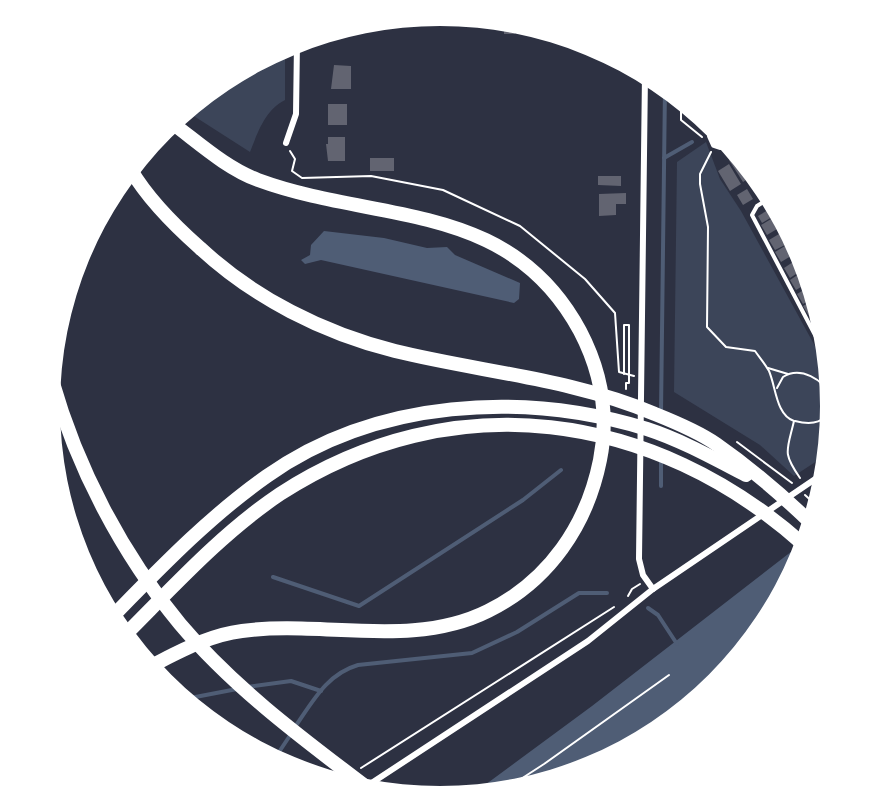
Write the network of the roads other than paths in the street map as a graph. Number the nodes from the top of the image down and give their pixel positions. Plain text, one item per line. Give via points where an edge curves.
1 (297, 53) edge
2 (645, 86) edge
3 (180, 129) edge
4 (286, 143) dead end
5 (137, 177) edge
6 (761, 203) edge
7 (813, 331) edge
8 (60, 409) edge
9 (813, 480) edge
10 (774, 490) junction
11 (804, 516) edge
12 (796, 538) edge
13 (653, 590) junction
14 (120, 609) edge
15 (132, 628) edge
16 (160, 662) edge
17 (350, 775) edge
18 (378, 780) edge

1 - 4 street via 296,114
2 - 13 street via 639,560
3 - 16 highway via 220,160 257,180 437,221 499,246 530,267 551,287 573,319 594,362 603,400 603,448 591,498 560,554 529,584 486,612 435,627 399,630 308,627 240,631 212,637
5 - 10 highway via 177,227 223,270 274,303 334,332 393,350 540,381 655,414 715,443
6 - 7 lane via 752,215
8 - 17 highway via 106,514 180,624 287,728
9 - 13 street
10 - 11 highway
10 - 14 highway via 708,455 650,430 609,418 536,407 484,406 427,413 375,425 324,444 269,475 187,542
12 - 15 highway via 752,503 698,469 640,446 597,434 533,425 484,425 430,432 373,449 319,472 280,495 243,522
13 - 18 street via 588,641

